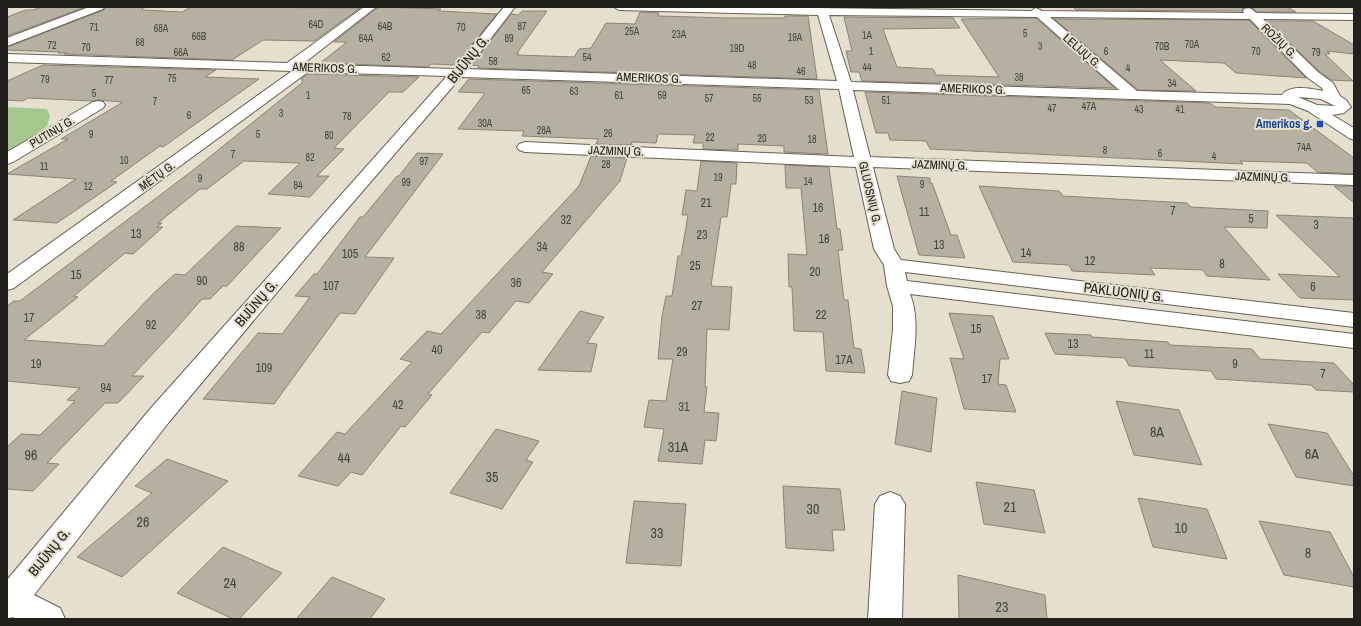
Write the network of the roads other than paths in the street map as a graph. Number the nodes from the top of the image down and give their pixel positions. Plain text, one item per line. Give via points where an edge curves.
1 (99, 7) edge
2 (372, 7) edge
3 (510, 7) edge
4 (619, 7) edge
5 (1245, 7) edge
6 (1037, 11) edge
7 (822, 12) junction
8 (1254, 16) junction
9 (1354, 17) edge
10 (7, 42) edge
11 (7, 58) edge
12 (299, 67) junction
13 (458, 72) junction
14 (1313, 75) junction
15 (845, 85) junction
16 (1132, 94) junction
17 (1294, 96) junction
18 (1342, 103) edge
19 (98, 106) dead end
20 (1308, 107) junction
21 (1354, 135) edge
22 (525, 147) dead end
23 (7, 159) edge
24 (863, 162) junction
25 (1354, 180) edge
26 (896, 275) junction
27 (7, 284) edge
28 (1346, 319) edge
29 (1354, 337) edge
30 (1354, 341) edge
31 (900, 375) dead end
32 (890, 504) dead end
33 (8, 600) edge
34 (48, 619) edge
35 (885, 619) edge

1 - 10 street
2 - 12 street, MĖTŲ G.
3 - 13 street, BIJŪNŲ G.
4 - 7 street
5 - 8 street, ROŽIŲ G.
6 - 7 street
6 - 8 street
6 - 16 street, LELIJŲ G.
7 - 15 street, GLUOSNIŲ G.
8 - 9 street
8 - 14 street, ROŽIŲ G.
11 - 12 street, AMERIKOS G.
12 - 13 street, AMERIKOS G.
12 - 27 street, MĖTŲ G.
13 - 15 street, AMERIKOS G.
13 - 33 street, BIJŪNŲ G. via 165,409
14 - 17 street
14 - 18 street, ROŽIŲ G. via 1328,86
15 - 16 street, AMERIKOS G.
15 - 24 street, GLUOSNIŲ G.
16 - 17 street, AMERIKOS G.
17 - 18 street, AMERIKOS G. via 1319,94
17 - 20 street
18 - 20 street via 1331,110
18 - 21 street, ROŽIŲ G.
19 - 23 street, PUTINŲ G.
20 - 21 street, ROŽIŲ G.
22 - 24 street, JAZMINŲ G.
24 - 25 street, JAZMINŲ G.
24 - 26 street, GLUOSNIŲ G. via 884,249
26 - 28 street, PAKLUONIŲ G.
26 - 30 street, PAKLUONIŲ G.
26 - 31 street, GLUOSNIŲ G. via 904,306
28 - 29 street
32 - 35 street
33 - 34 street

